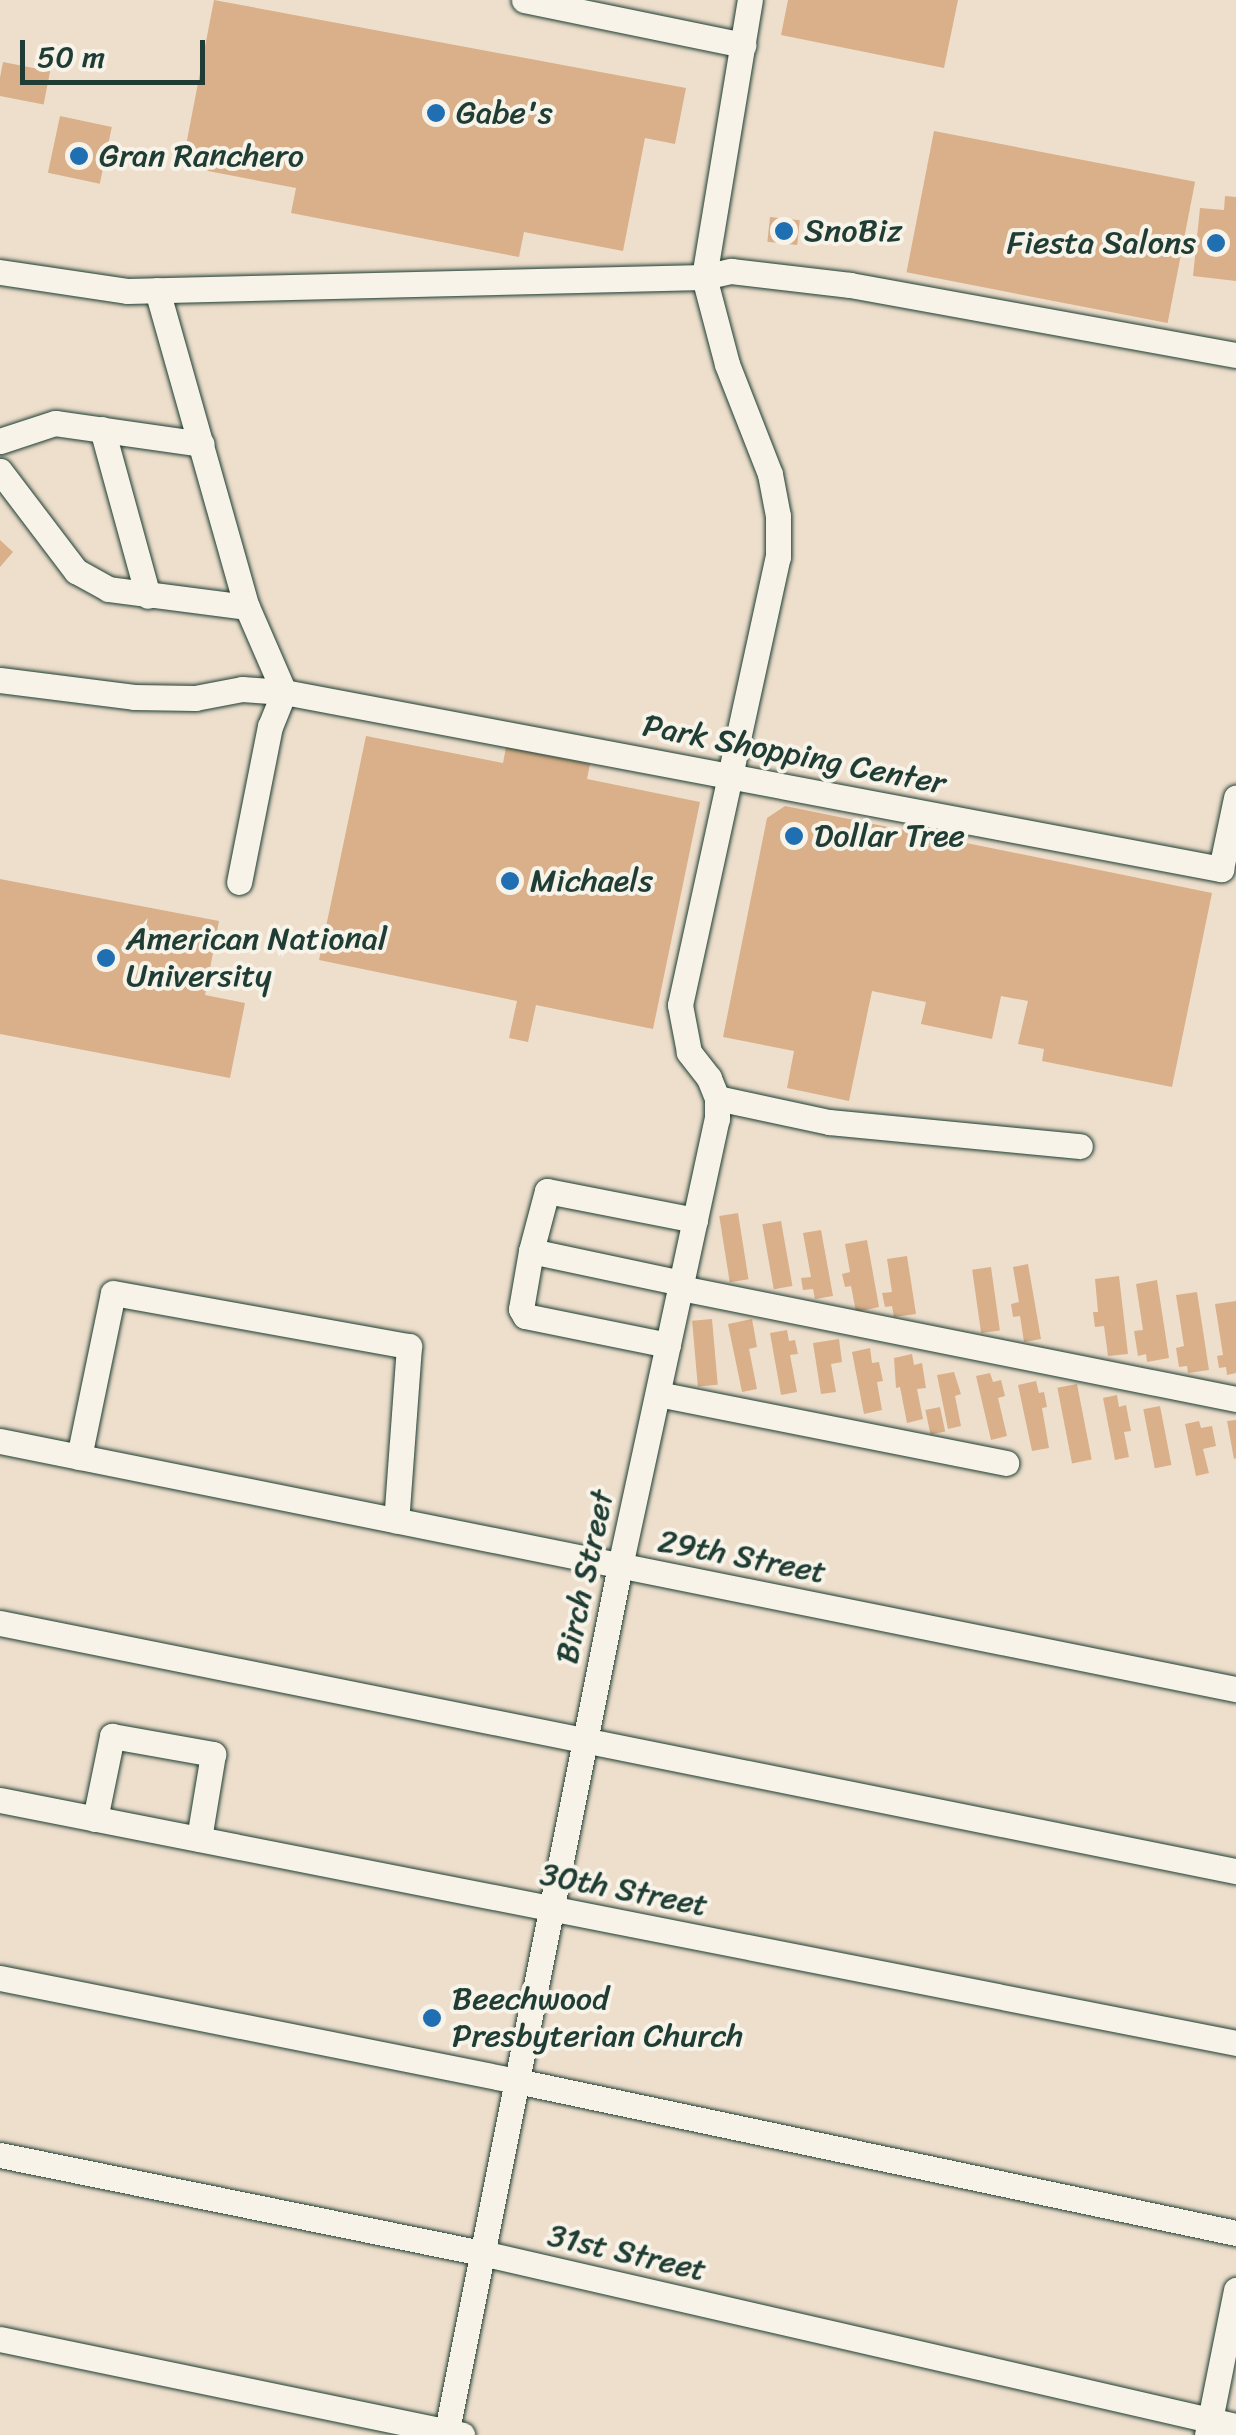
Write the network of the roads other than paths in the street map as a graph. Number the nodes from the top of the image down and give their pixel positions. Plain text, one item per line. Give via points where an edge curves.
1 (524, 0) edge
2 (750, 0) edge
3 (742, 45) junction
4 (0, 272) edge
5 (704, 277) junction
6 (157, 290) junction
7 (1236, 354) edge
8 (102, 429) junction
9 (0, 441) edge
10 (202, 444) junction
11 (0, 471) edge
12 (148, 596) junction
13 (247, 608) junction
14 (0, 680) edge
15 (284, 692) junction
16 (730, 776) junction
17 (1236, 798) edge
18 (240, 882) dead end
19 (718, 1098) junction
20 (1080, 1146) dead end
21 (695, 1220) junction
22 (532, 1252) junction
23 (681, 1285) junction
24 (668, 1344) junction
25 (658, 1394) junction
26 (1236, 1398) edge
27 (0, 1441) edge
28 (79, 1457) junction
29 (1006, 1463) dead end
30 (396, 1521) junction
31 (620, 1566) junction
32 (0, 1623) edge
33 (1236, 1689) edge
34 (585, 1741) junction
35 (0, 1800) edge
36 (95, 1818) junction
37 (198, 1839) junction
38 (1236, 1871) edge
39 (551, 1908) junction
40 (0, 1978) edge
41 (1236, 2043) edge
42 (517, 2081) junction
43 (0, 2156) edge
44 (1236, 2233) edge
45 (482, 2254) junction
46 (1236, 2290) edge
47 (0, 2338) edge
48 (1236, 2426) edge
49 (1208, 2428) edge
50 (451, 2434) edge

1 - 3 street
2 - 3 street
3 - 5 street
4 - 6 street
5 - 6 street
5 - 7 street via 730,271 850,284
5 - 16 street via 778,516 778,557
6 - 10 street
8 - 9 street via 54,423
8 - 10 street
8 - 12 street
10 - 13 street
11 - 12 street via 76,571 108,589
12 - 13 street
13 - 15 street
14 - 15 street, Park Shopping Center via 134,696
15 - 16 street, Park Shopping Center
15 - 18 street via 270,726
16 - 17 street, Park Shopping Center via 1221,869
16 - 19 street via 680,1004 689,1052
19 - 20 street via 829,1122
19 - 21 street, Birch Street
21 - 22 street via 547,1191
21 - 23 street, Birch Street
22 - 23 street
22 - 24 street via 525,1316
23 - 24 street, Birch Street
23 - 26 street
24 - 25 street, Birch Street
25 - 29 street
25 - 31 street, Birch Street
27 - 28 street, 29th Street
28 - 30 street, 29th Street
28 - 30 street via 113,1293 409,1346
30 - 31 street, 29th Street
31 - 33 street, 29th Street
31 - 34 street, Birch Street
32 - 34 street
34 - 38 street
34 - 39 street, Birch Street
35 - 36 street, 30th Street
36 - 37 street, 30th Street
36 - 37 street via 112,1736 212,1754
37 - 39 street, 30th Street
39 - 41 street, 30th Street
39 - 42 street, Birch Street
40 - 42 street
42 - 44 street
42 - 45 street, Birch Street
43 - 45 street, 31st Street
45 - 49 street, 31st Street
45 - 50 street, Birch Street
46 - 49 street
47 - 50 street
48 - 49 street, 31st Street

